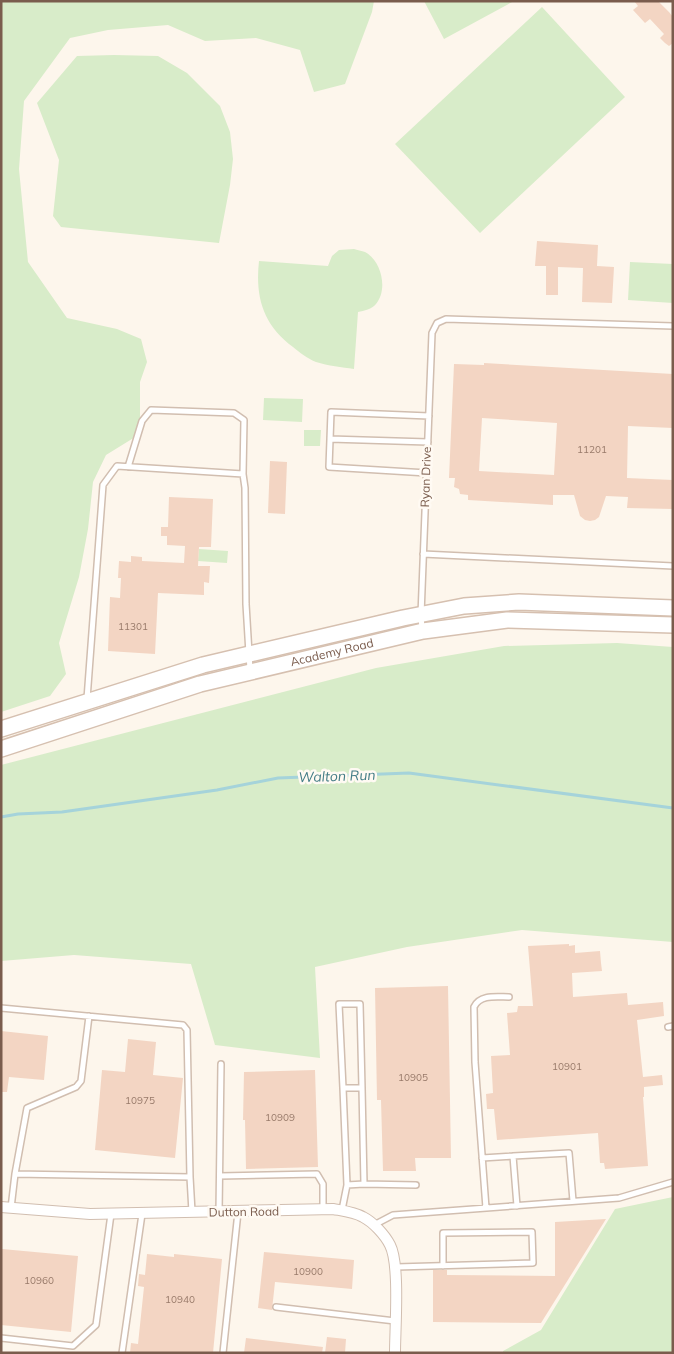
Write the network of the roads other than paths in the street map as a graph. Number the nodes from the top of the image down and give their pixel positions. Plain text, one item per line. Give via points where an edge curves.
1 (673, 326) edge
2 (429, 416) junction
3 (330, 439) junction
4 (428, 442) junction
5 (128, 466) junction
6 (426, 473) junction
7 (243, 474) junction
8 (423, 554) junction
9 (673, 566) edge
10 (673, 608) edge
11 (420, 615) junction
12 (673, 625) edge
13 (422, 631) junction
14 (248, 654) junction
15 (250, 672) junction
16 (87, 702) junction
17 (92, 720) junction
18 (1, 729) edge
19 (1, 749) edge
20 (509, 997) dead end
21 (1, 1008) edge
22 (89, 1016) junction
23 (222, 1064) dead end
24 (343, 1088) junction
25 (362, 1088) junction
26 (513, 1156) junction
27 (482, 1158) junction
28 (16, 1174) junction
29 (220, 1176) junction
30 (190, 1177) junction
31 (673, 1182) edge
32 (364, 1184) junction
33 (346, 1185) junction
34 (416, 1185) dead end
35 (573, 1201) junction
36 (517, 1206) junction
37 (6, 1208) edge
38 (486, 1208) junction
39 (323, 1210) junction
40 (342, 1211) junction
41 (220, 1212) junction
42 (238, 1212) junction
43 (192, 1213) junction
44 (111, 1214) junction
45 (142, 1214) junction
46 (374, 1225) junction
47 (442, 1266) junction
48 (395, 1267) junction
49 (276, 1307) dead end
50 (395, 1324) junction
51 (1, 1338) edge
52 (122, 1353) edge
53 (223, 1353) edge
54 (395, 1353) edge

1 - 2 lane, Ryan Drive via 446,319 436,323 432,333
2 - 3 lane via 331,412
2 - 4 lane, Ryan Drive
3 - 4 lane
3 - 6 lane via 329,467
4 - 6 lane, Ryan Drive
5 - 7 lane
5 - 7 lane via 142,421 151,410 234,414 244,420
5 - 16 lane via 117,466 104,485
6 - 8 lane, Ryan Drive
7 - 14 lane
8 - 9 lane
8 - 11 lane, Ryan Drive
10 - 11 main road, Academy Road via 519,602 464,606
11 - 13 lane, Ryan Drive
11 - 14 main road, Academy Road
12 - 13 main road, Academy Road via 507,620
13 - 15 main road, Academy Road
14 - 15 lane
14 - 16 main road, Academy Road
15 - 17 main road, Academy Road via 200,684
16 - 17 main road
16 - 18 main road, Academy Road
17 - 19 main road, Academy Road
20 - 27 lane via 483,998 474,1007
21 - 22 lane
22 - 28 lane via 79,1085 26,1108
22 - 30 lane via 183,1025 188,1030
23 - 29 lane
24 - 25 lane
24 - 25 lane via 339,1004 360,1004
24 - 33 lane
25 - 32 lane
26 - 27 lane
26 - 35 lane via 569,1152
26 - 36 lane
27 - 38 lane
28 - 30 lane
28 - 37 lane
29 - 39 lane via 317,1174 323,1184
29 - 41 lane
30 - 43 lane
31 - 35 lane via 619,1198
32 - 33 lane
32 - 34 lane
33 - 40 lane
35 - 36 lane
36 - 38 lane
37 - 44 street, Dutton Road
38 - 46 lane via 393,1215
39 - 40 street, Dutton Road
39 - 42 street, Dutton Road
40 - 46 street, Dutton Road via 352,1212
41 - 42 street, Dutton Road
41 - 43 street, Dutton Road
42 - 53 lane
43 - 45 street, Dutton Road
44 - 45 street, Dutton Road
44 - 51 lane via 96,1325 73,1346
45 - 52 lane
46 - 48 street, Dutton Road via 390,1246
47 - 47 lane via 533,1263 532,1232 443,1234
47 - 48 lane
48 - 50 street, Dutton Road
49 - 50 lane
50 - 54 street, Dutton Road

